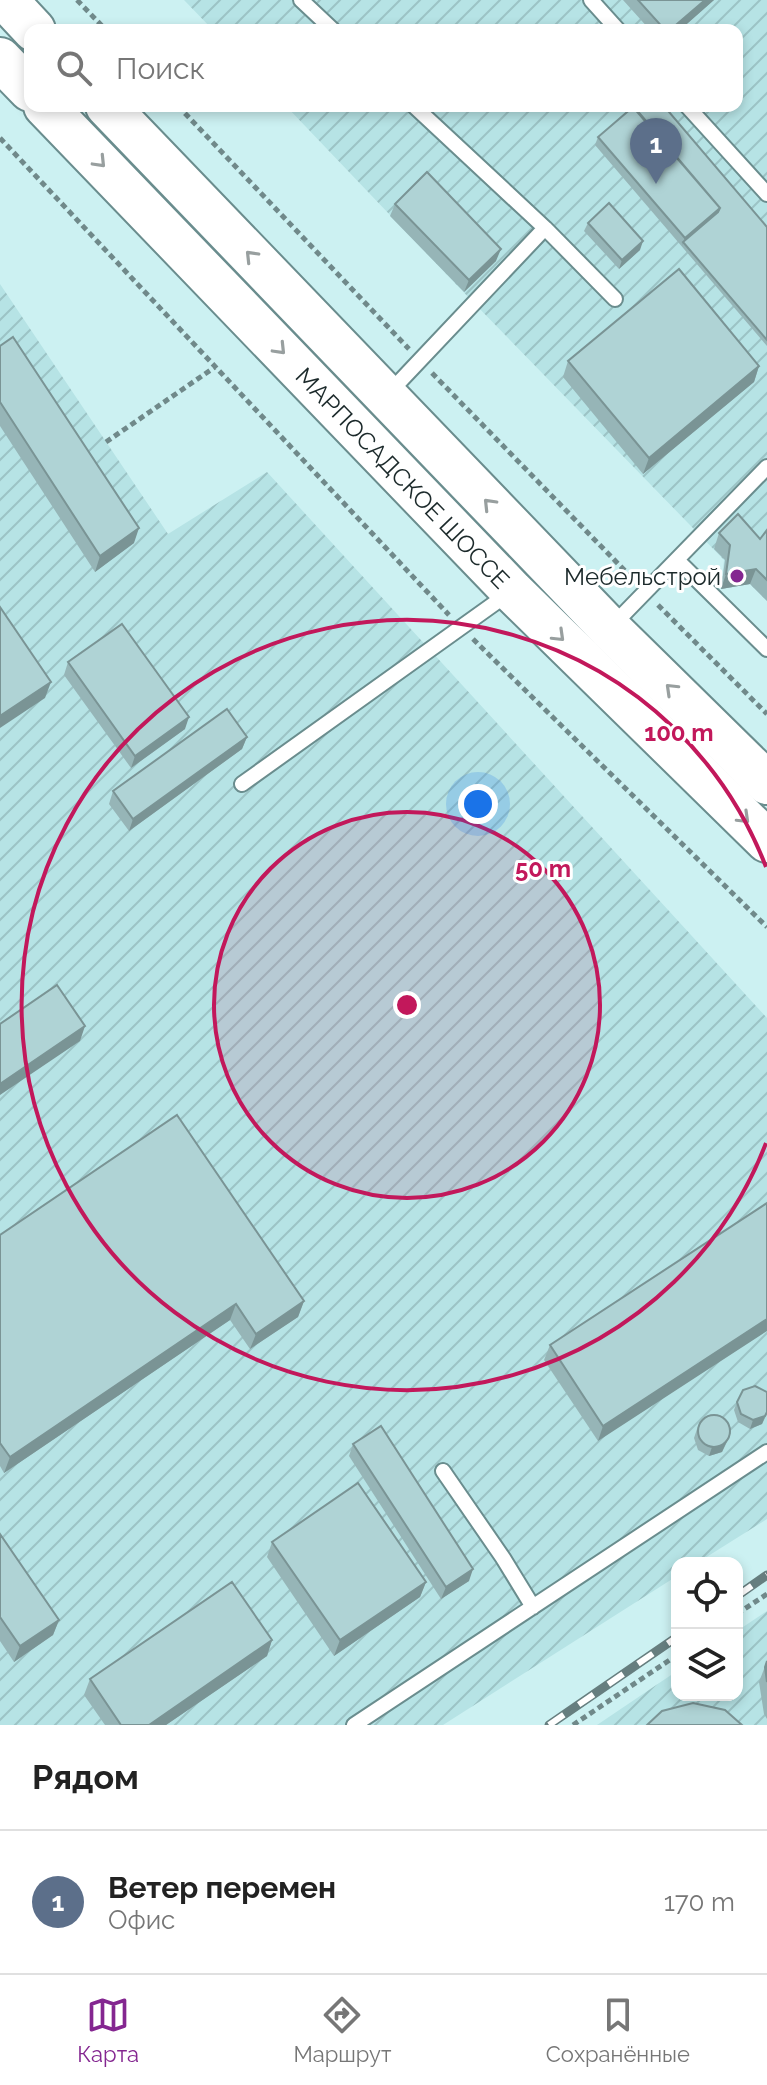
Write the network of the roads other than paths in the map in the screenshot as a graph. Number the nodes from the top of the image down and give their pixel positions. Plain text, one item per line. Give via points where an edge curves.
1 (6, 0) edge
2 (301, 0) edge
3 (591, 0) edge
4 (28, 24) edge
5 (327, 24) edge
6 (613, 24) edge
7 (0, 59) edge
8 (24, 84) edge
9 (51, 112) edge
10 (113, 112) edge
11 (420, 112) edge
12 (692, 112) edge
13 (767, 194) edge
14 (545, 228) junction
15 (615, 299) dead end
16 (386, 397) junction
17 (767, 467) edge
18 (677, 560) junction
19 (512, 591) junction
20 (609, 628) junction
21 (767, 649) edge
22 (767, 783) edge
23 (242, 784) dead end
24 (767, 841) edge
25 (767, 1452) edge
26 (443, 1471) dead end
27 (533, 1607) junction
28 (354, 1725) edge

1 - 4 main road
2 - 5 lane
3 - 6 lane
7 - 8 main road
9 -> 19 main road, МАРПОСАДСКОЕ ШОССЕ
16 -> 10 main road, МАРПОСАДСКОЕ ШОССЕ
11 - 14 lane
12 - 13 lane
14 - 15 lane
14 - 16 lane
20 -> 16 main road, МАРПОСАДСКОЕ ШОССЕ
17 - 18 lane
18 - 20 lane
18 - 21 lane
19 - 23 lane
19 -> 24 main road, МАРПОСАДСКОЕ ШОССЕ
22 -> 20 main road, МАРПОСАДСКОЕ ШОССЕ
25 - 27 lane
26 - 27 lane
27 - 28 lane

